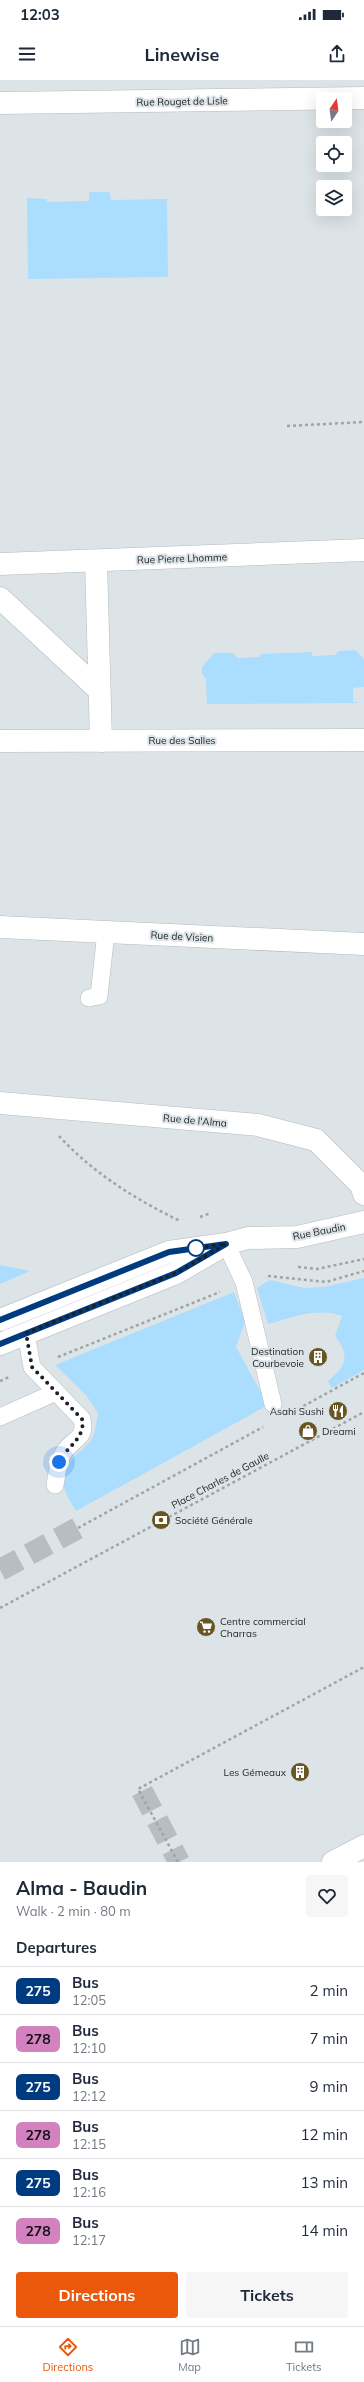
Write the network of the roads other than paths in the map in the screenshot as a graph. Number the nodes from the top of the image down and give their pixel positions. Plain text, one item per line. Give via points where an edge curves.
1 (364, 98) edge
2 (0, 103) edge
3 (364, 550) edge
4 (96, 561) junction
5 (0, 564) edge
6 (0, 598) edge
7 (99, 690) junction
8 (364, 740) edge
9 (0, 741) edge
10 (101, 741) junction
11 (0, 928) edge
12 (106, 932) junction
13 (364, 944) edge
14 (89, 998) dead end
15 (0, 1103) edge
16 (364, 1194) edge
17 (364, 1222) edge
18 (226, 1244) junction
19 (0, 1320) edge
20 (26, 1333) junction
21 (0, 1344) edge
22 (56, 1392) junction
23 (273, 1404) dead end
24 (0, 1417) edge
25 (55, 1485) dead end
26 (364, 1846) edge
27 (333, 1862) edge

1 - 2 street, Rue Rouget de Lisle
3 - 4 street, Rue Pierre Lhomme
4 - 5 street, Rue Pierre Lhomme
4 - 7 street
6 - 7 street
7 - 10 street
8 - 10 street, Rue des Salles
9 - 10 street, Rue des Salles
11 - 12 street, Rue de Visien
12 - 13 street, Rue de Visien
12 - 14 lane via 99,996
15 - 16 street, Rue de l'Alma via 258,1125 316,1140 361,1185
17 - 18 street, Rue Baudin via 297,1237 248,1238
18 - 19 street, Rue Baudin via 169,1252
18 - 20 street, Rue Baudin via 176,1273
18 - 23 lane via 244,1282
20 - 21 street, Rue Baudin
20 - 22 lane via 32,1367
22 - 24 lane
22 - 25 lane via 82,1419 84,1427 82,1433 64,1451 59,1462
26 - 27 street

